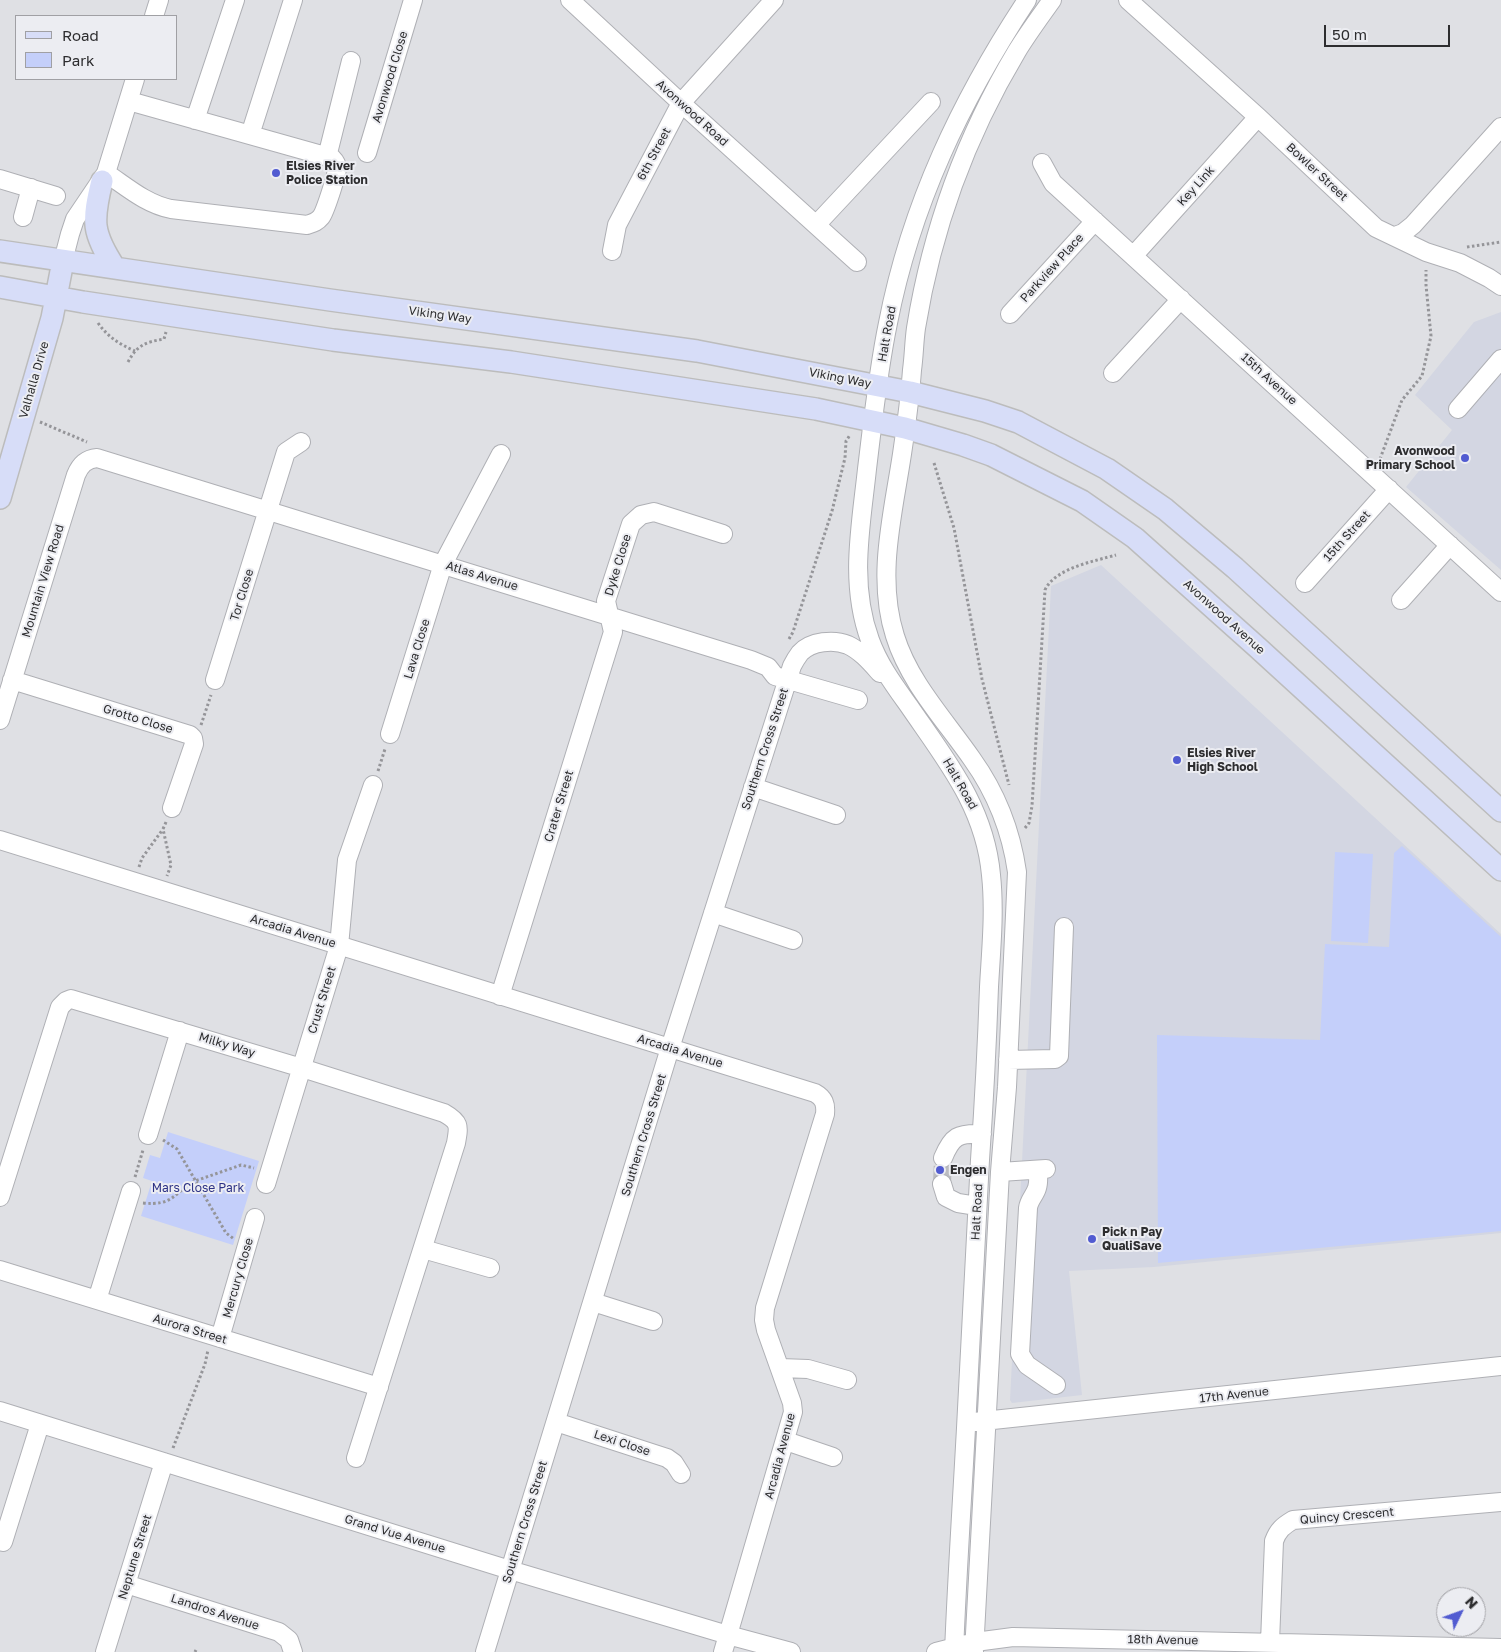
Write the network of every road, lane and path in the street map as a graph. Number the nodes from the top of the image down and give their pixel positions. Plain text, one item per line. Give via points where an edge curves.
1 (159, 0) edge
2 (235, 0) edge
3 (293, 0) edge
4 (413, 0) edge
5 (570, 0) edge
6 (773, 0) edge
7 (1027, 0) edge
8 (1052, 0) edge
9 (1136, 3) edge
10 (154, 15) edge
11 (351, 61) dead end
12 (135, 80) edge
13 (129, 101) junction
14 (931, 102) dead end
15 (680, 103) junction
16 (1258, 117) junction
17 (195, 120) junction
18 (1501, 127) edge
19 (250, 135) junction
20 (367, 154) dead end
21 (327, 157) junction
22 (1042, 162) dead end
23 (104, 177) junction
24 (0, 179) edge
25 (31, 188) junction
26 (56, 196) dead end
27 (23, 217) dead end
28 (1095, 221) junction
29 (816, 226) junction
30 (1395, 236) junction
31 (1501, 242) edge
32 (1464, 247) dead end
33 (612, 251) dead end
34 (0, 252) edge
35 (1426, 252) junction
36 (1134, 255) junction
37 (63, 261) junction
38 (857, 262) dead end
39 (115, 268) junction
40 (1501, 286) edge
41 (0, 287) edge
42 (56, 297) junction
43 (1181, 299) junction
44 (1010, 314) dead end
45 (98, 323) dead end
46 (168, 329) dead end
47 (134, 350) junction
48 (1501, 359) edge
49 (128, 362) dead end
50 (1113, 373) dead end
51 (878, 385) junction
52 (910, 392) junction
53 (1458, 409) dead end
54 (37, 421) dead end
55 (874, 421) junction
56 (906, 428) junction
57 (852, 430) dead end
58 (301, 442) dead end
59 (98, 452) junction
60 (502, 454) dead end
61 (934, 463) dead end
62 (1373, 474) junction
63 (1389, 489) junction
64 (0, 498) edge
65 (269, 510) junction
66 (723, 534) dead end
67 (1450, 545) junction
68 (1116, 555) dead end
69 (443, 564) junction
70 (1305, 583) dead end
71 (1501, 592) edge
72 (1401, 600) dead end
73 (609, 616) junction
74 (768, 668) junction
75 (12, 680) junction
76 (215, 680) joint
77 (787, 680) junction
78 (900, 694) junction
79 (858, 700) dead end
80 (0, 720) edge
81 (201, 727) dead end
82 (390, 734) joint
83 (1010, 785) dead end
84 (373, 786) joint
85 (753, 787) junction
86 (172, 808) joint
87 (1501, 811) edge
88 (836, 815) dead end
89 (1026, 828) dead end
90 (164, 829) junction
91 (0, 840) edge
92 (138, 870) dead end
93 (1501, 870) edge
94 (165, 880) dead end
95 (713, 913) junction
96 (1064, 927) dead end
97 (793, 940) dead end
98 (339, 946) junction
99 (500, 996) junction
100 (180, 1031) junction
101 (670, 1048) junction
102 (1008, 1060) junction
103 (302, 1068) junction
104 (982, 1134) junction
105 (148, 1135) joint
106 (168, 1142) dead end
107 (943, 1158) tunnel mouth
108 (241, 1165) dead end
109 (1000, 1172) junction
110 (195, 1180) junction
111 (266, 1184) dead end
112 (942, 1184) tunnel mouth
113 (131, 1191) joint
114 (0, 1196) edge
115 (145, 1204) dead end
116 (977, 1206) junction
117 (255, 1218) dead end
118 (231, 1238) dead end
119 (423, 1249) junction
120 (490, 1268) dead end
121 (0, 1270) edge
122 (97, 1300) junction
123 (593, 1302) junction
124 (653, 1322) dead end
125 (215, 1337) junction
126 (1501, 1366) edge
127 (780, 1368) junction
128 (848, 1380) dead end
129 (1056, 1385) dead end
130 (379, 1387) junction
131 (0, 1411) edge
132 (986, 1421) junction
133 (556, 1422) junction
134 (966, 1423) junction
135 (40, 1424) junction
136 (786, 1442) junction
137 (833, 1456) dead end
138 (356, 1458) dead end
139 (164, 1462) junction
140 (681, 1474) dead end
141 (1501, 1502) edge
142 (3, 1542) dead end
143 (510, 1570) junction
144 (126, 1584) junction
145 (1270, 1642) junction
146 (725, 1644) edge
147 (974, 1647) edge
148 (1501, 1648) edge
149 (954, 1650) edge
150 (782, 1651) edge
151 (105, 1652) edge
152 (293, 1652) edge
153 (484, 1652) edge
154 (936, 1652) edge

1 - 10 street
2 - 17 street
3 - 19 street
4 - 20 street, Avonwood Close
5 - 15 street, Avonwood Road
6 - 15 street, 6th Street
7 - 51 street, Halt Road via 968,97 920,207 888,323
8 - 52 street, Halt Road via 1018,50 985,110 947,198 920,305
9 - 16 street, Bowler Street
11 - 21 street
12 - 13 street
13 - 17 street
13 - 23 street
14 - 29 street
15 - 29 street, Avonwood Road
15 - 33 street, 6th Street via 617,225
16 - 30 street, Bowler Street via 1376,228
16 - 36 street, Key Link
17 - 19 street
18 - 30 street via 1413,225
19 - 21 street
21 - 23 street via 336,162 337,169 321,217 307,225 160,207
22 - 28 street, 15th Avenue via 1053,183
23 - 37 street via 76,219
23 - 39 main road via 95,227
24 - 25 street
25 - 26 street
25 - 27 street
28 - 36 street, 15th Avenue
28 - 44 street, Parkview Place
29 - 38 street, Avonwood Road
30 - 35 street, Bowler Street
31 - 32 path
34 - 37 main road, Viking Way
35 - 40 street, Bowler Street via 1460,263
35 - 62 path via 1431,336 1426,360 1422,376 1402,400
36 - 43 street, 15th Avenue
37 - 39 main road, Viking Way
37 - 42 main road, Valhalla Drive
39 - 51 main road, Viking Way via 697,351
41 - 42 main road
42 - 55 main road via 333,340 678,386 816,408
42 - 64 main road, Valhalla Drive
43 - 50 street
43 - 62 street, 15th Avenue
45 - 47 path via 105,333
46 - 47 path via 164,339 149,341
47 - 49 path
48 - 53 street
51 - 52 main road, Viking Way
51 - 55 street, Halt Road
52 - 56 street, Halt Road
52 - 87 main road via 1018,422 1107,469 1165,509
54 - 59 path
55 - 56 main road, Avonwood Avenue
55 - 78 street, Halt Road via 857,554 858,585 870,641 882,668
56 - 93 main road, Avonwood Avenue via 991,455 1109,518 1183,579
56 - 102 street, Halt Road via 886,570 890,619 898,645 914,677 974,761 997,801 1014,848 1017,872
57 - 74 path via 846,441 832,511 793,632
58 - 65 street, Tor Close via 286,452
59 - 65 street, Atlas Avenue
59 - 75 street, Mountain View Road via 78,469
60 - 69 street, Lava Close
61 - 83 path via 954,528 982,679
62 - 63 street, 15th Avenue
63 - 67 street, 15th Avenue
63 - 70 street, 15th Street
65 - 69 street, Atlas Avenue
65 - 76 street, Tor Close
66 - 73 street, Dyke Close via 654,512 635,519 628,530 606,601
67 - 71 street, 15th Avenue
67 - 72 street
68 - 89 path via 1064,572 1048,583 1045,590 1032,806
69 - 73 street, Atlas Avenue
69 - 82 street, Lava Close
73 - 74 street, Atlas Avenue
73 - 99 street, Crater Street via 613,632
74 - 77 street, Atlas Avenue via 775,676
75 - 80 street, Mountain View Road
75 - 86 street, Grotto Close via 190,735 194,744
76 - 81 path
77 - 78 street, Southern Cross Street via 801,652 829,642 846,644 869,661
77 - 79 street, Atlas Avenue
77 - 85 street, Southern Cross Street
78 - 104 street, Halt Road via 965,788 987,846 993,908
82 - 84 path
84 - 98 street, Crust Street via 347,860
85 - 88 street
85 - 95 street, Southern Cross Street
86 - 90 path
90 - 92 path via 142,858
90 - 94 path via 171,866
91 - 98 street, Arcadia Avenue
95 - 97 street
95 - 101 street, Southern Cross Street
96 - 102 street via 1059,1056 1055,1060
98 - 99 street, Arcadia Avenue
98 - 103 street, Crust Street
99 - 101 street, Arcadia Avenue
100 - 103 street, Milky Way
100 - 105 street
100 - 114 street, Milky Way via 73,999 62,1003
101 - 123 street, Southern Cross Street
101 - 127 street, Arcadia Avenue via 815,1093 824,1100 825,1114 765,1308 766,1330
102 - 109 street, Halt Road
103 - 111 street, Crust Street
103 - 119 street, Milky Way via 444,1113 458,1124 456,1143
104 - 107 street via 964,1134 952,1140
104 - 116 street, Halt Road
105 - 113 path
106 - 110 path via 177,1148
108 - 110 path
109 - 129 street via 1042,1170 1028,1208 1020,1354 1027,1365
109 - 132 street, Halt Road
110 - 115 path via 173,1199
110 - 118 path
112 - 116 street via 946,1197
113 - 122 street
116 - 134 street, Halt Road
117 - 125 street, Mercury Close
119 - 120 street
119 - 130 street, Milky Way
121 - 122 street, Aurora Street
122 - 125 street, Aurora Street
123 - 124 street
123 - 133 street, Southern Cross Street
125 - 130 street, Aurora Street
125 - 139 path via 175,1444
126 - 132 street, 17th Avenue
127 - 128 street via 808,1369
127 - 136 street, Arcadia Avenue via 793,1408
130 - 138 street, Milky Way
131 - 135 street, Grand Vue Avenue
132 - 134 street, 17th Avenue
132 - 147 street, Halt Road
133 - 140 street, Lexi Close via 667,1458
133 - 143 street, Southern Cross Street
134 - 149 street, Halt Road
135 - 139 street, Grand Vue Avenue
135 - 142 street
136 - 137 street
136 - 146 street, Arcadia Avenue
139 - 143 street, Grand Vue Avenue
139 - 144 street, Neptune Street
141 - 145 street, Quincy Crescent via 1293,1520 1282,1526 1274,1541
143 - 146 street, Grand Vue Avenue
143 - 153 street, Southern Cross Street
144 - 151 street, Neptune Street
144 - 152 street, Landros Avenue via 280,1632 289,1640
145 - 147 street, 18th Avenue via 1013,1637 997,1638
145 - 148 street, 18th Avenue
146 - 150 street, Grand Vue Avenue
147 - 149 street, 18th Avenue
149 - 154 street

